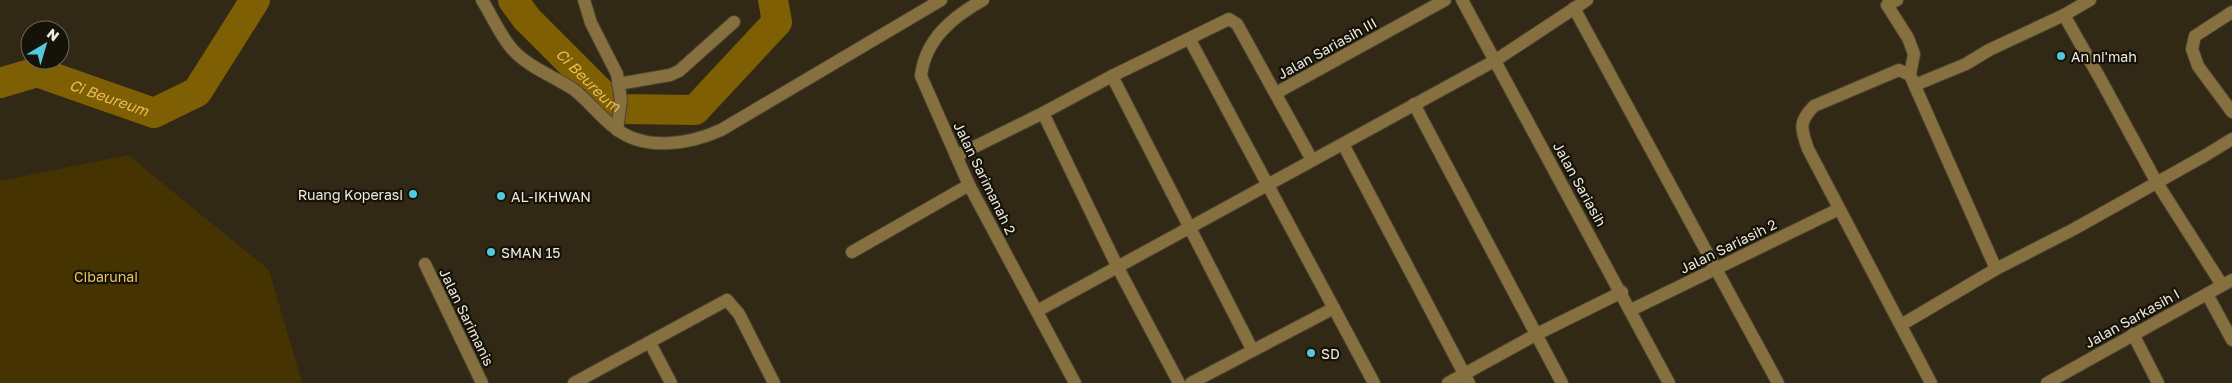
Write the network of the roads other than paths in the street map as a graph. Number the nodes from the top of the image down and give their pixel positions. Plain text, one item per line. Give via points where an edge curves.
1 (482, 0) edge
2 (584, 0) edge
3 (940, 0) edge
4 (983, 0) edge
5 (1445, 0) edge
6 (1462, 0) edge
7 (1587, 0) edge
8 (1897, 0) edge
9 (2090, 0) edge
10 (1574, 8) junction
11 (2232, 12) edge
12 (2064, 15) junction
13 (734, 22) dead end
14 (1190, 40) junction
15 (1496, 60) junction
16 (1112, 76) junction
17 (1912, 80) junction
18 (618, 84) junction
19 (1276, 93) junction
20 (1414, 104) junction
21 (2232, 112) edge
22 (1043, 113) junction
23 (617, 130) junction
24 (2232, 139) edge
25 (1343, 144) junction
26 (956, 156) junction
27 (1312, 160) junction
28 (2157, 183) junction
29 (1267, 184) junction
30 (969, 185) junction
31 (1839, 209) junction
32 (1188, 227) junction
33 (852, 252) dead end
34 (425, 264) dead end
35 (1117, 266) junction
36 (1717, 269) junction
37 (1996, 269) junction
38 (2227, 283) edge
39 (1622, 292) junction
40 (2207, 294) junction
41 (1334, 308) junction
42 (1631, 310) junction
43 (1037, 311) junction
44 (1901, 325) junction
45 (1538, 334) junction
46 (2133, 334) junction
47 (2232, 340) edge
48 (650, 343) junction
49 (1252, 349) junction
50 (1467, 379) edge
51 (2053, 381) edge
52 (580, 382) edge
53 (482, 383) edge
54 (671, 383) edge
55 (774, 383) edge
56 (1075, 383) edge
57 (1179, 383) edge
58 (1191, 383) edge
59 (1374, 383) edge
60 (1448, 383) edge
61 (1562, 383) edge
62 (1669, 383) edge
63 (1778, 383) edge
64 (1932, 383) edge
65 (2158, 383) edge

1 - 23 street via 512,49 574,90
2 - 18 street via 591,23 617,74
3 - 23 street via 701,139 676,143 641,141
4 - 26 street, Jalan Sarimanah 2 via 957,16 928,48 923,59 921,76
5 - 19 street, Jalan Sariasih III
6 - 15 street, Jalan Sariasih
7 - 10 street
8 - 17 street via 1888,5 1914,54
9 - 12 street
10 - 15 street
10 - 36 street
11 - 21 street via 2195,36 2192,49 2198,66
12 - 17 street via 1966,64
12 - 28 street
13 - 18 street via 679,71
14 - 16 street
14 - 19 street via 1226,20 1235,21
14 - 29 street
15 - 20 street
15 - 39 street, Jalan Sariasih
16 - 22 street
16 - 32 street
17 - 31 street via 1899,70 1814,106 1806,114 1802,131 1808,149
17 - 37 street
18 - 23 street via 621,100
19 - 27 street
20 - 25 street
20 - 45 street
22 - 26 street
22 - 35 street
24 - 28 street
25 - 27 street
25 - 50 street
26 - 30 street, Jalan Sarimanah 2
27 - 29 street
28 - 37 street
28 - 38 street
29 - 32 street
29 - 41 street
30 - 33 street
30 - 43 street, Jalan Sarimanah 2
31 - 36 street, Jalan Sariasih 2
31 - 44 street
32 - 35 street
32 - 49 street
34 - 53 street, Jalan Sarimanis
35 - 43 street
35 - 57 street
36 - 42 street, Jalan Sariasih 2
36 - 63 street
37 - 44 street
38 - 40 street, Jalan Sarkasih I
39 - 42 street, Jalan Sariasih
39 - 45 street
40 - 46 street, Jalan Sarkasih I
40 - 47 street
41 - 49 street
41 - 59 street
42 - 62 street, Jalan Sariasih
43 - 56 street, Jalan Sarimanah 2
44 - 64 street
45 - 50 street
45 - 61 street
46 - 51 street, Jalan Sarkasih I
46 - 65 street
48 - 52 street
48 - 54 street
48 - 55 street via 722,301 729,301 739,314
49 - 58 street
50 - 60 street

